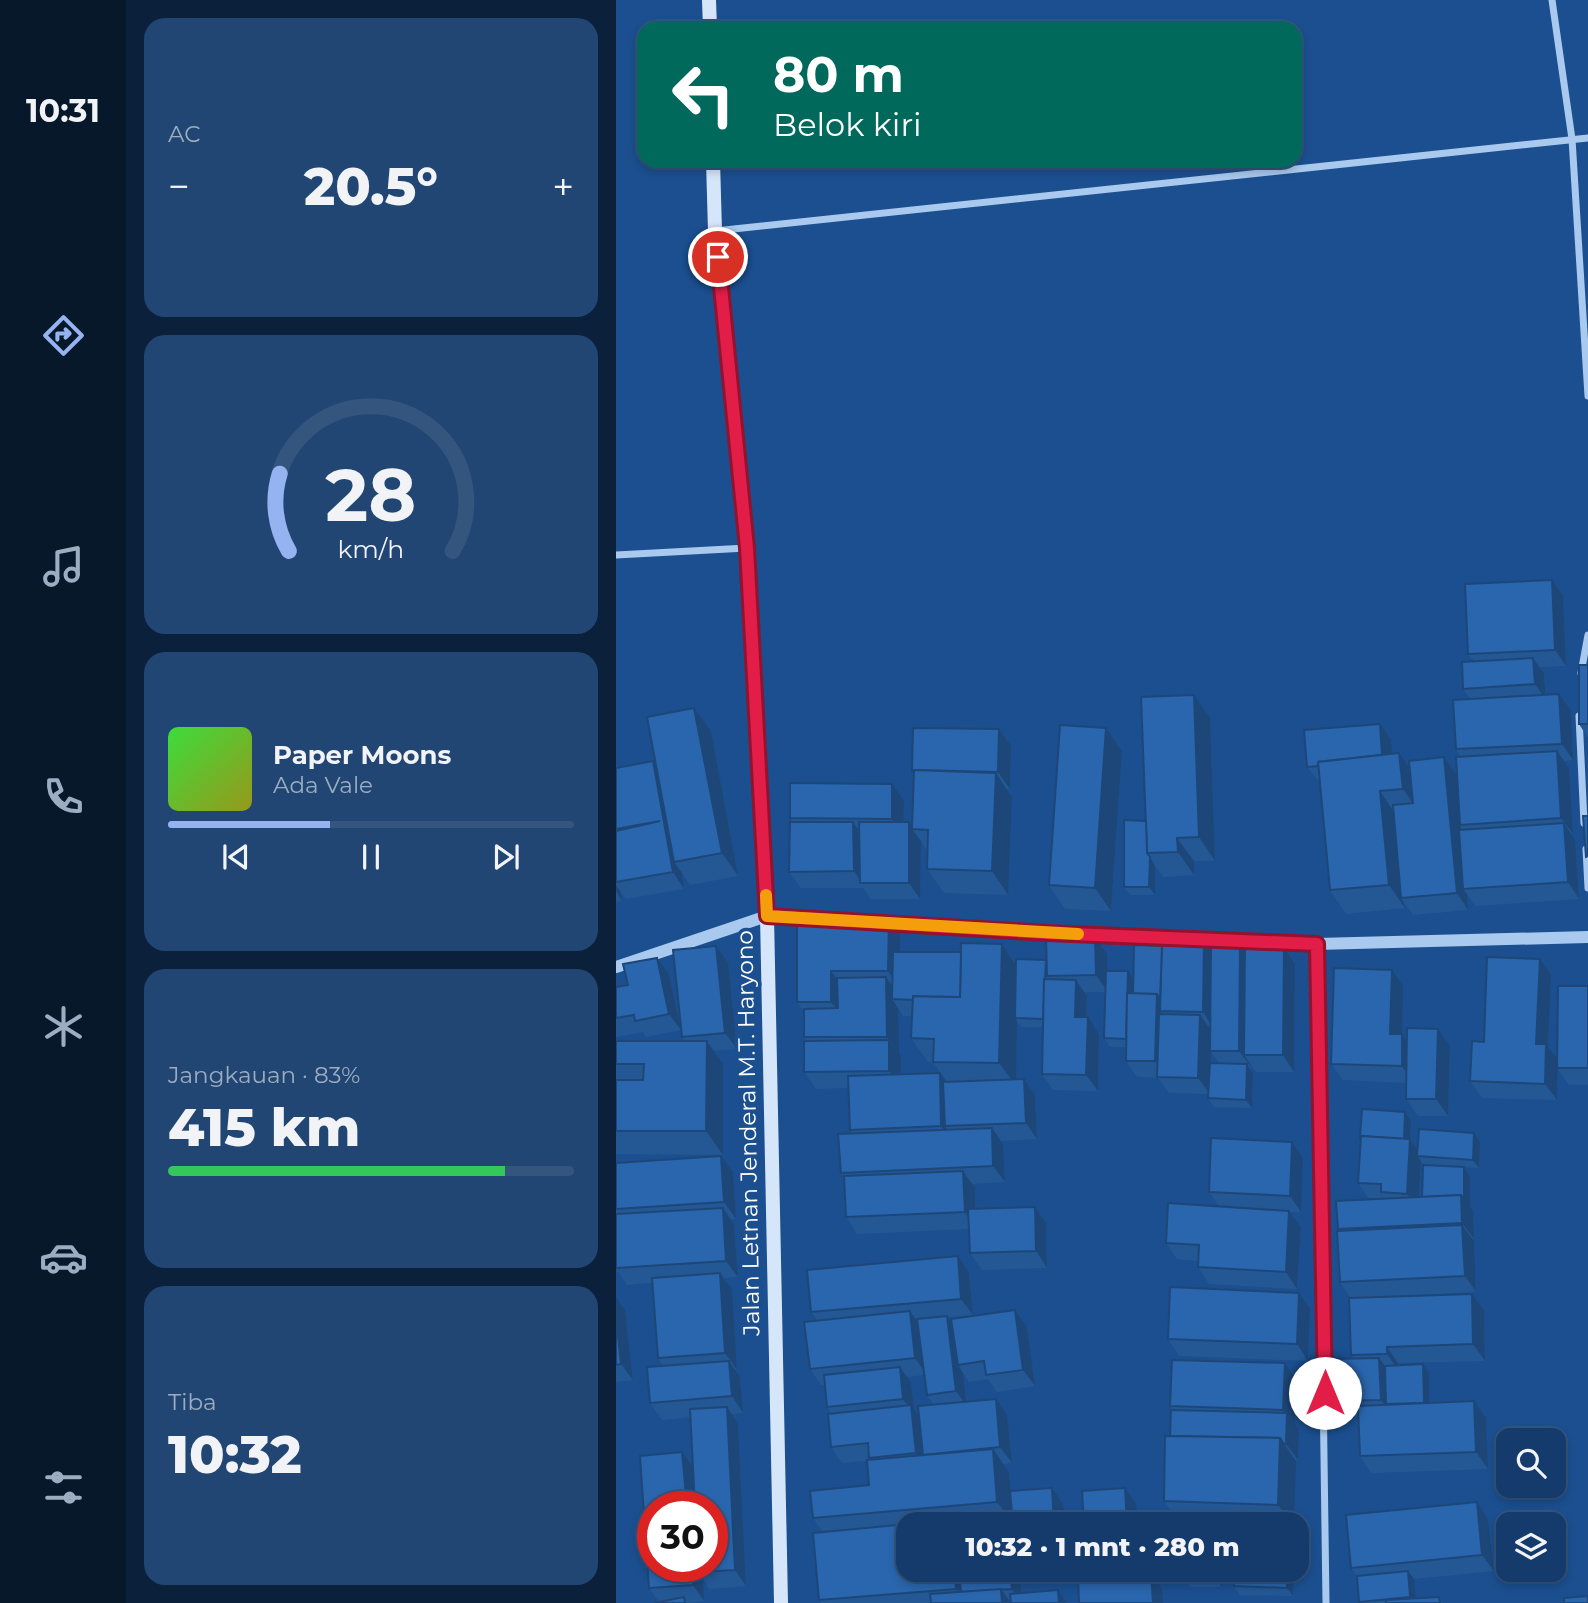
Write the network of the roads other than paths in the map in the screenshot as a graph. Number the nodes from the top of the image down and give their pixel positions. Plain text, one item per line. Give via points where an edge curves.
1 (709, 0) edge
2 (1552, 0) edge
3 (710, 21) edge
4 (1588, 138) edge
5 (1572, 139) junction
6 (713, 168) edge
7 (1302, 168) edge
8 (1302, 168) edge
9 (715, 231) junction
10 (1588, 396) edge
11 (747, 548) junction
12 (616, 555) edge
13 (1588, 635) edge
14 (1579, 685) edge
15 (1579, 712) edge
16 (1588, 888) edge
17 (767, 916) junction
18 (834, 920) edge
19 (860, 922) edge
20 (1588, 937) edge
21 (1317, 944) junction
22 (616, 967) edge
23 (781, 1603) edge
24 (1326, 1603) edge

1 - 3 main road
2 - 5 street
4 - 5 street
5 - 7 street
5 - 10 street
6 - 9 main road, Jalan Letnan Jenderal M.T. Haryono
8 - 9 street
9 - 11 main road, Jalan Letnan Jenderal M.T. Haryono
11 - 12 street
11 - 17 main road, Jalan Letnan Jenderal M.T. Haryono
13 - 14 street
15 - 16 street
17 - 18 street
17 - 22 street
17 - 23 main road, Jalan Letnan Jenderal M.T. Haryono
19 - 21 street
20 - 21 street
21 - 24 street

